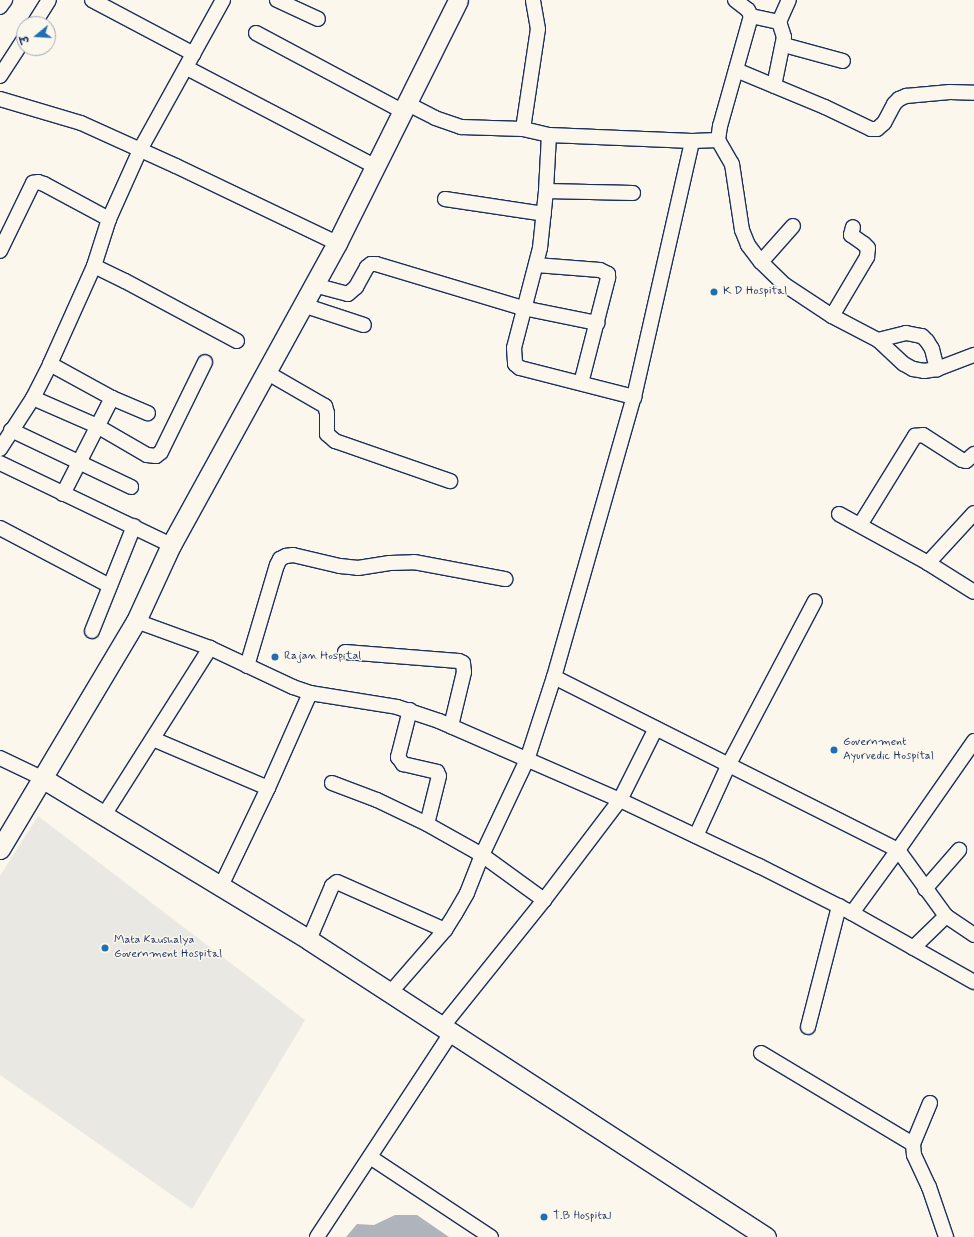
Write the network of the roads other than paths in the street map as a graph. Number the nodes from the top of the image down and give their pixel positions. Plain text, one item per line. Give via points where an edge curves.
1 (5, 0) edge
2 (49, 0) edge
3 (92, 0) edge
4 (223, 0) edge
5 (277, 0) edge
6 (458, 0) edge
7 (533, 0) edge
8 (735, 0) edge
9 (789, 0) edge
10 (0, 7) edge
11 (39, 16) edge
12 (751, 16) junction
13 (318, 19) dead end
14 (778, 22) junction
15 (256, 33) dead end
16 (784, 45) junction
17 (16, 51) edge
18 (194, 54) junction
19 (843, 61) dead end
20 (187, 68) junction
21 (736, 70) junction
22 (0, 76) edge
23 (774, 86) junction
24 (974, 93) edge
25 (0, 99) edge
26 (406, 108) junction
27 (523, 129) junction
28 (549, 135) junction
29 (718, 140) junction
30 (692, 141) junction
31 (140, 150) junction
32 (376, 167) junction
33 (546, 191) junction
34 (633, 193) dead end
35 (445, 199) dead end
36 (544, 214) junction
37 (109, 218) junction
38 (793, 226) dead end
39 (853, 227) dead end
40 (5, 228) edge
41 (337, 243) junction
42 (0, 251) edge
43 (761, 262) junction
44 (536, 265) junction
45 (94, 266) junction
46 (314, 285) junction
47 (303, 305) junction
48 (523, 308) junction
49 (832, 316) junction
50 (597, 323) junction
51 (364, 325) dead end
52 (878, 340) junction
53 (237, 341) dead end
54 (974, 355) edge
55 (205, 362) dead end
56 (50, 364) junction
57 (937, 369) junction
58 (266, 372) junction
59 (581, 383) junction
60 (634, 397) junction
61 (33, 398) junction
62 (112, 398) junction
63 (148, 413) dead end
64 (96, 426) junction
65 (11, 430) junction
66 (0, 449) edge
67 (974, 454) edge
68 (79, 462) junction
69 (0, 463) edge
70 (450, 481) dead end
71 (131, 487) dead end
72 (62, 494) junction
73 (839, 514) dead end
74 (972, 521) edge
75 (860, 525) junction
76 (134, 526) junction
77 (0, 528) edge
78 (171, 545) junction
79 (928, 563) junction
80 (505, 579) dead end
81 (110, 586) junction
82 (974, 592) edge
83 (815, 600) dead end
84 (136, 621) junction
85 (92, 631) dead end
86 (210, 648) junction
87 (345, 652) dead end
88 (247, 666) junction
89 (554, 677) junction
90 (310, 693) junction
91 (410, 710) junction
92 (451, 726) junction
93 (656, 728) junction
94 (153, 739) junction
95 (974, 741) edge
96 (0, 758) edge
97 (527, 760) junction
98 (729, 764) junction
99 (42, 778) junction
100 (332, 783) dead end
101 (268, 788) junction
102 (620, 800) junction
103 (104, 815) junction
104 (427, 824) junction
105 (696, 836) junction
106 (2, 842) edge
107 (898, 850) junction
108 (959, 850) dead end
109 (482, 855) junction
110 (221, 886) junction
111 (925, 889) junction
112 (544, 900) junction
113 (839, 906) junction
114 (852, 913) junction
115 (946, 916) junction
116 (445, 930) junction
117 (974, 935) edge
118 (309, 940) junction
119 (914, 948) junction
120 (974, 982) edge
121 (390, 993) junction
122 (808, 1027) dead end
123 (447, 1030) junction
124 (761, 1053) dead end
125 (930, 1103) dead end
126 (913, 1144) junction
127 (370, 1157) junction
128 (317, 1237) edge
129 (491, 1237) edge
130 (766, 1237) edge
131 (946, 1237) edge

1 - 10 street
2 - 11 street
3 - 18 street
4 - 18 street
5 - 13 street
6 - 26 street
7 - 27 street via 538,29
8 - 12 street via 748,10
9 - 14 street
12 - 14 street
12 - 21 street
14 - 16 street via 784,33
15 - 26 street
16 - 19 street
16 - 23 street
17 - 22 street
18 - 20 street
20 - 31 street
20 - 32 street
21 - 23 street
21 - 29 street
23 - 24 street via 871,129 876,129 884,123 898,99 906,96 950,92
25 - 31 street via 81,123
26 - 27 street via 461,127
26 - 32 street
27 - 28 street
28 - 30 street
28 - 33 street
29 - 30 street
29 - 43 street via 733,169 742,230 748,245
30 - 60 street
31 - 37 street
31 - 41 street
32 - 41 street
33 - 34 street
33 - 36 street
35 - 36 street
36 - 44 street
37 - 40 street via 38,182 30,186
37 - 45 street
38 - 43 street
39 - 49 street via 851,235 868,248 867,257
40 - 42 street
41 - 46 street
43 - 49 street via 785,285
44 - 48 street
44 - 50 street via 600,270 608,274
45 - 53 street
45 - 56 street
46 - 47 street
46 - 48 street via 348,294 356,287 367,267 376,264
47 - 51 street
47 - 58 street
48 - 50 street
48 - 59 street via 514,348 515,364 520,368
49 - 52 street
50 - 59 street
52 - 57 street via 913,369
52 - 57 street via 906,333 922,336 932,349
54 - 57 street
55 - 64 street via 161,452 156,456 147,455
56 - 61 street
56 - 62 street
58 - 70 street via 324,406 327,413 327,434 335,441
58 - 78 street
59 - 60 street
60 - 89 street
61 - 64 street
61 - 65 street
62 - 63 street
62 - 64 street
64 - 68 street
65 - 66 street
65 - 68 street
67 - 75 street via 966,461 962,460 923,435 915,436
68 - 71 street
68 - 72 street
69 - 72 street
72 - 76 street
73 - 75 street
74 - 79 street
75 - 79 street
76 - 78 street
76 - 81 street
77 - 81 street
78 - 84 street
79 - 82 street
80 - 88 street via 414,562 358,568 293,555 286,556 280,559 277,565
81 - 85 street
83 - 98 street
84 - 86 street
84 - 99 street
86 - 88 street
86 - 94 street
87 - 92 street via 463,663 464,672
88 - 90 street via 293,688
89 - 93 street
89 - 97 street
90 - 91 street
90 - 101 street
91 - 92 street
91 - 104 street via 398,757 403,764 437,772 439,776
92 - 97 street
93 - 98 street
93 - 102 street
94 - 101 street
94 - 103 street
95 - 107 street
96 - 99 street
97 - 102 street
97 - 109 street
98 - 105 street
98 - 107 street
99 - 103 street
99 - 106 street
100 - 104 street via 377,800
101 - 110 street
102 - 105 street
102 - 112 street
103 - 110 street
104 - 109 street
105 - 113 street
107 - 111 street
107 - 114 street
108 - 111 street
109 - 112 street
109 - 116 street via 467,893
110 - 118 street
111 - 115 street
112 - 123 street
113 - 114 street
113 - 122 street
114 - 119 street
115 - 117 street
115 - 119 street
116 - 118 street via 337,882 332,886
116 - 121 street
118 - 121 street
119 - 120 street
121 - 123 street
123 - 127 street
123 - 130 street
124 - 126 street
125 - 126 street
126 - 131 street via 914,1156 929,1186
127 - 128 street
127 - 129 street

